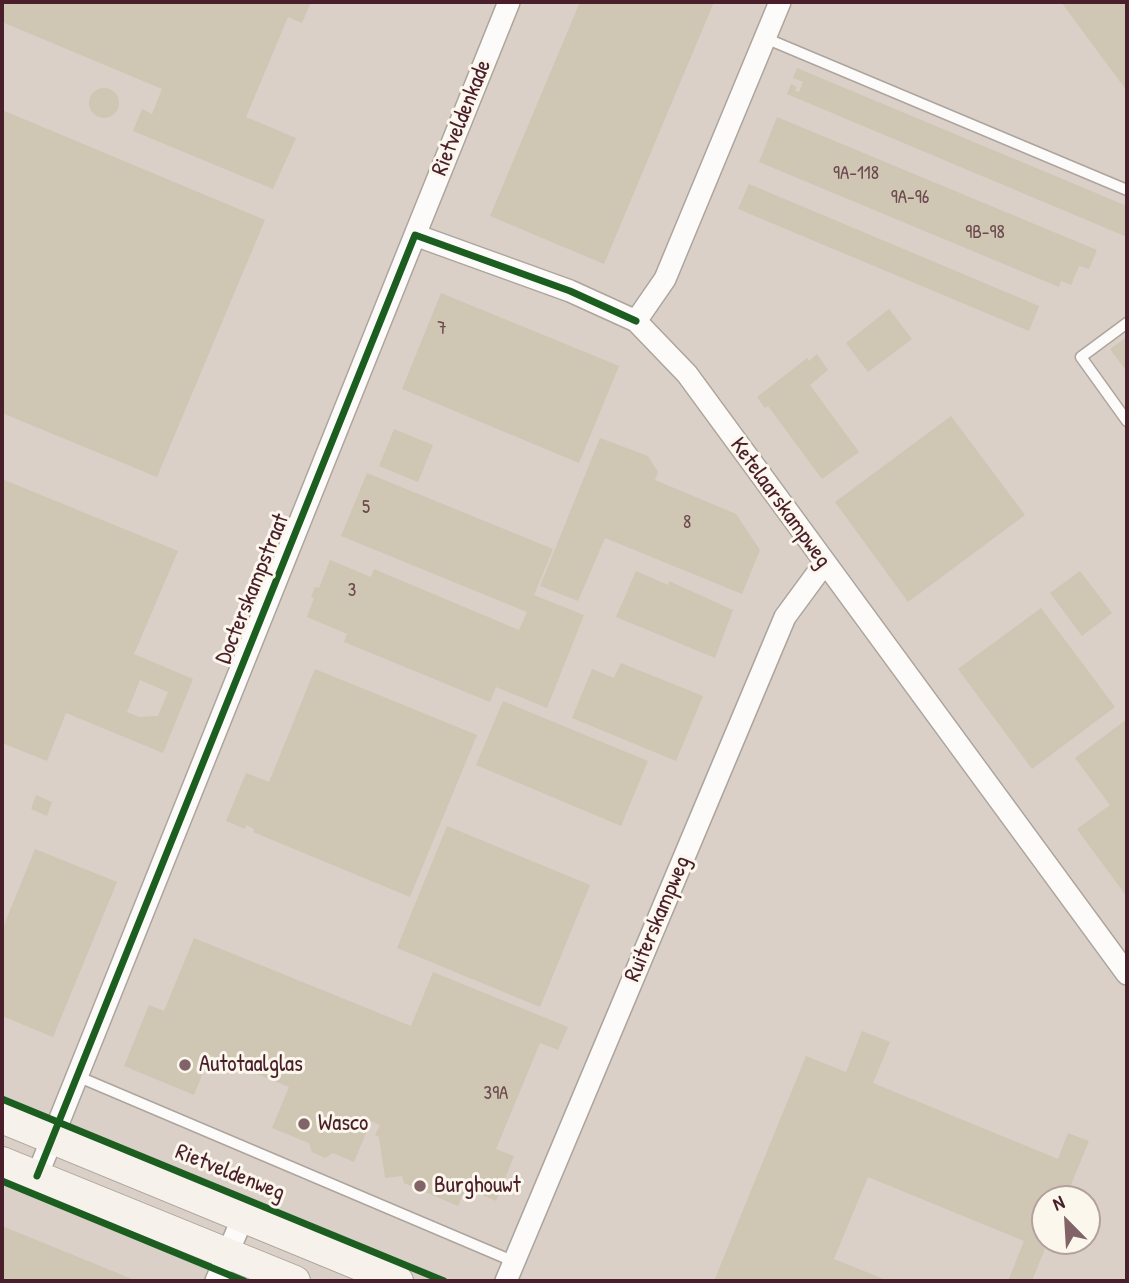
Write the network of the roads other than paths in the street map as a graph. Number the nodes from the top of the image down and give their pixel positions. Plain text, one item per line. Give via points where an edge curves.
1 (509, 2) edge
2 (780, 2) edge
3 (765, 38) junction
4 (1127, 190) edge
5 (415, 235) junction
6 (636, 321) junction
7 (1127, 323) edge
8 (1127, 421) edge
9 (824, 564) junction
10 (1127, 974) edge
11 (79, 1077) junction
12 (2, 1118) edge
13 (54, 1139) junction
14 (2, 1162) edge
15 (37, 1176) junction
16 (243, 1217) junction
17 (227, 1254) junction
18 (510, 1272) edge
19 (216, 1281) edge
20 (295, 1281) edge
21 (398, 1281) edge

1 - 5 street, Rietveldenkade
2 - 3 street
3 - 4 lane
3 - 6 street via 665,279
5 - 6 street via 570,291
5 - 11 street, Docterskampstraat
6 - 9 street, Ketelaarskampweg via 687,374
7 - 8 lane via 1080,357
9 - 10 street, Ketelaarskampweg
9 - 18 street, Ruiterskampweg via 785,617
11 - 13 street, Docterskampstraat
11 - 18 lane, Rietveldenweg
12 - 13 main road, Rietveldenweg
13 - 15 street, Docterskampstraat
13 - 16 main road, Rietveldenweg
14 - 15 main road
15 - 17 main road
16 - 17 street
16 - 21 main road, Rietveldenweg
17 - 19 street
17 - 20 main road

